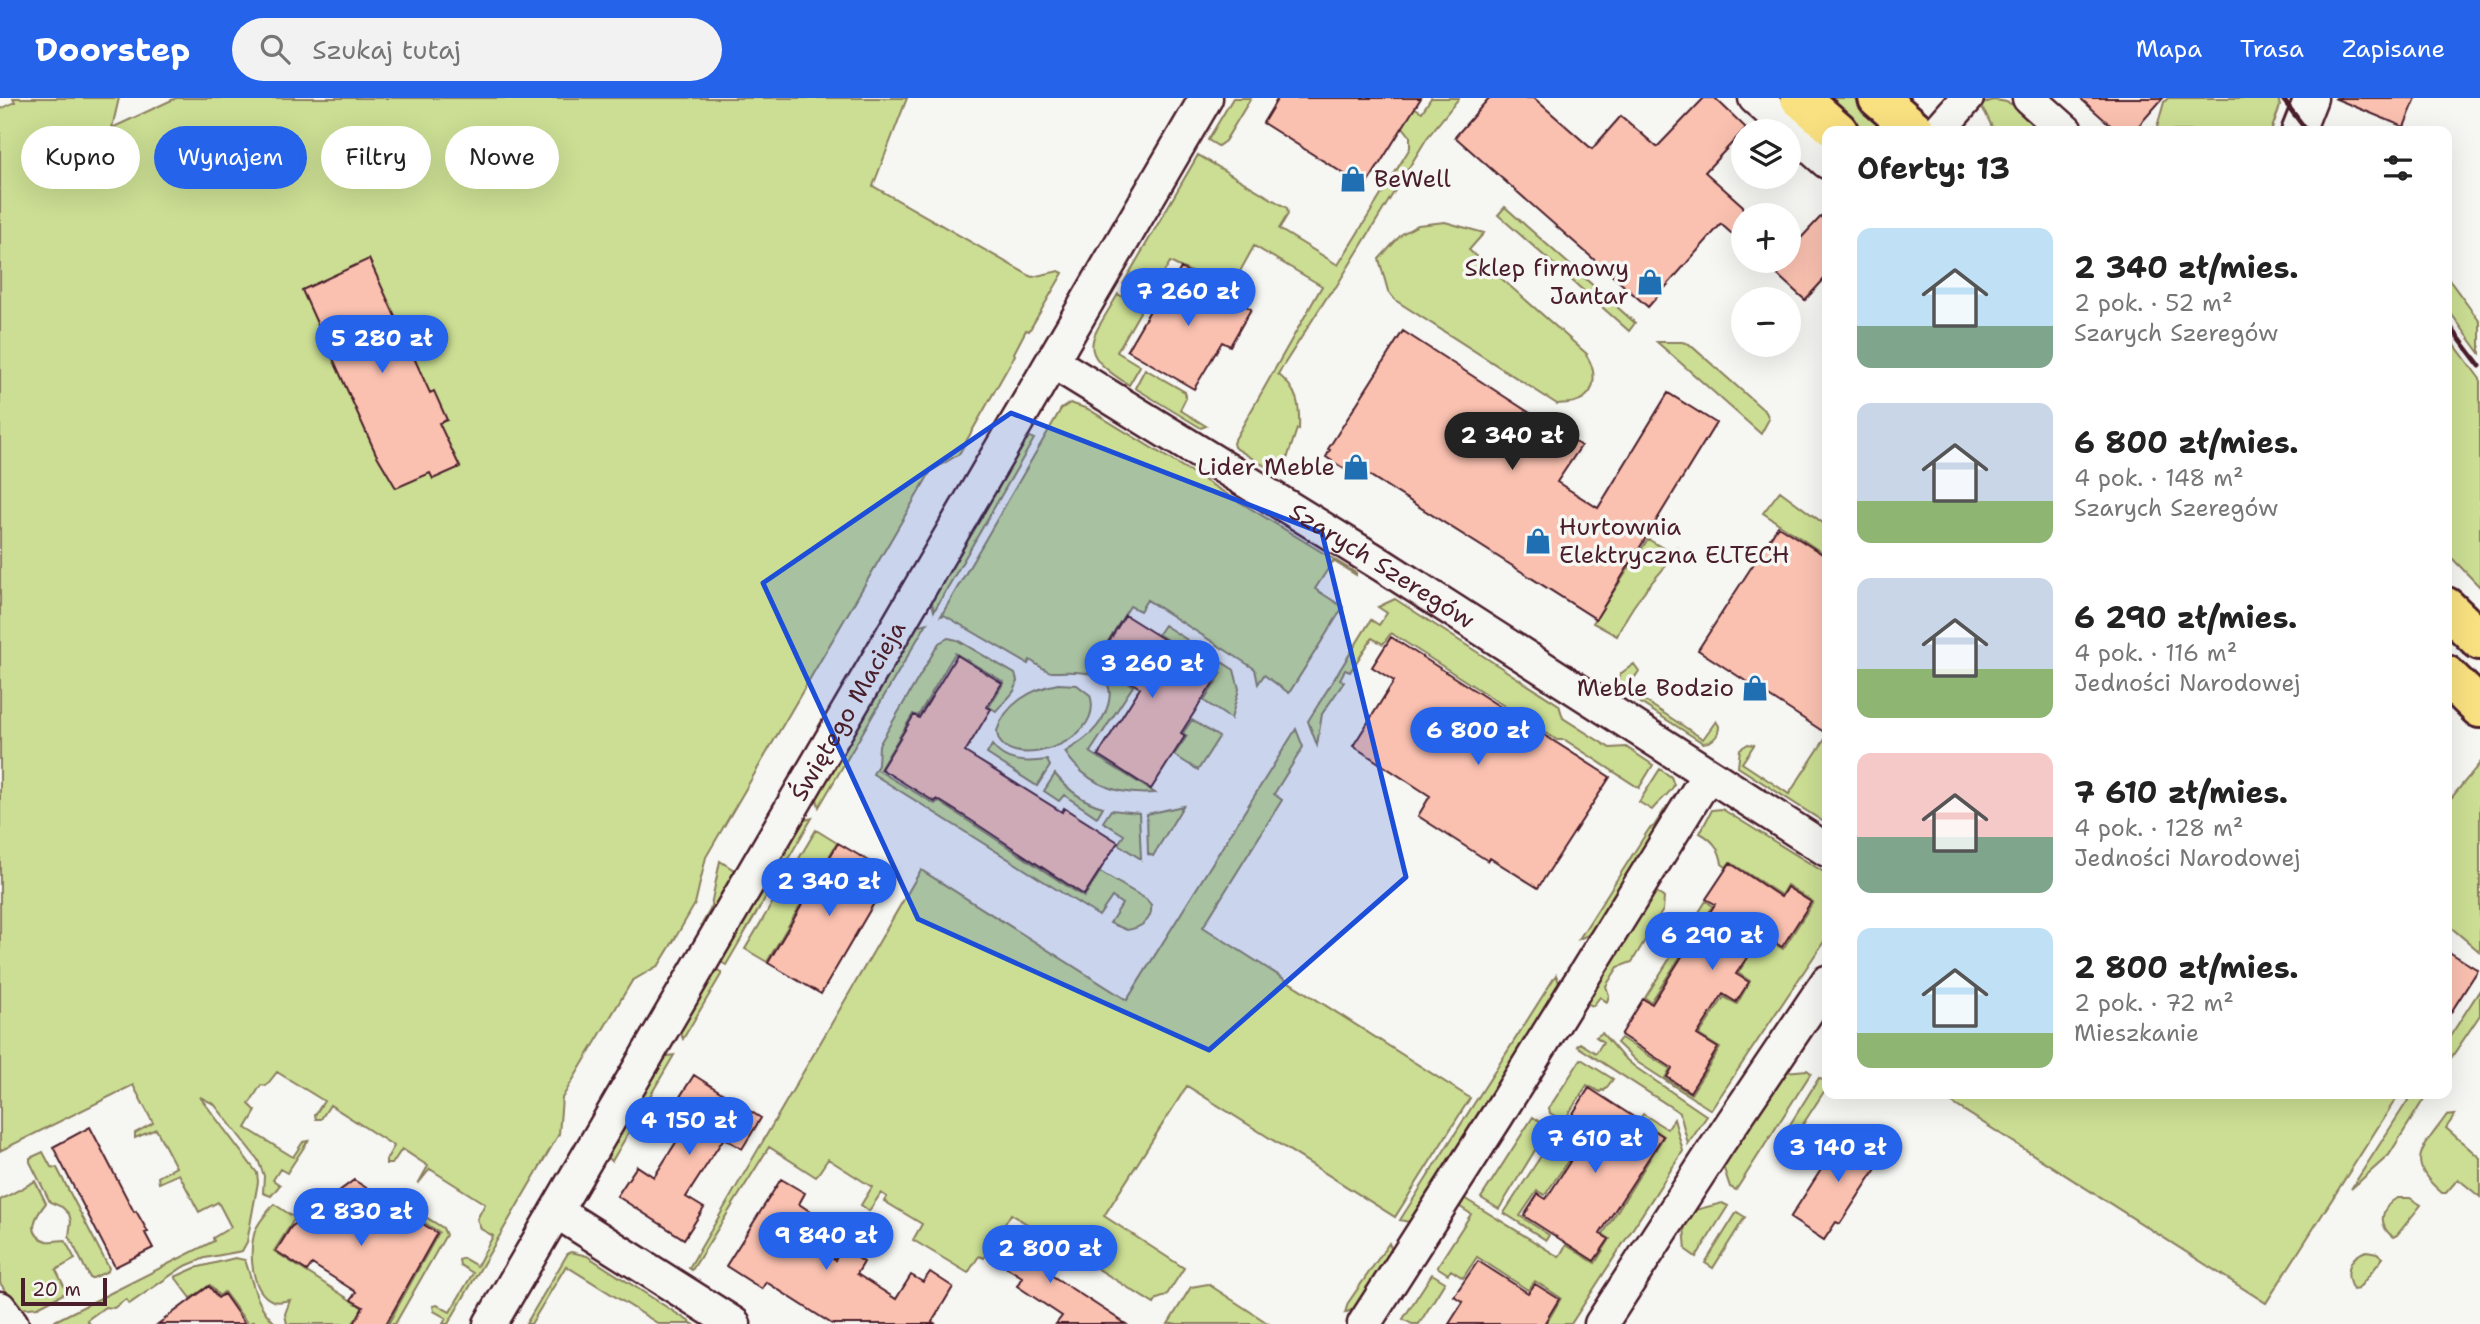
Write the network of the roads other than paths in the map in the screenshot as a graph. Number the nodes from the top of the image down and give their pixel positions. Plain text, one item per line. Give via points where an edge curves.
1 (1206, 98) edge
2 (1755, 98) edge
3 (1800, 98) edge
4 (1878, 98) edge
5 (1967, 98) edge
6 (2029, 98) edge
7 (2311, 98) edge
8 (1832, 126) edge
9 (1910, 126) edge
10 (1942, 126) edge
11 (2060, 126) edge
12 (2300, 126) edge
13 (1822, 158) edge
14 (1054, 362) junction
15 (2452, 613) edge
16 (2480, 640) edge
17 (2452, 681) edge
18 (2480, 708) edge
19 (1709, 775) junction
20 (1822, 847) edge
21 (1822, 989) edge
22 (556, 1212) junction
23 (0, 1308) edge
24 (12, 1324) edge
25 (491, 1324) edge
26 (734, 1324) edge
27 (1364, 1324) edge
28 (1601, 1324) edge

1 - 14 street, Świętego Macieja
2 - 13 street
3 - 8 main road
4 - 9 main road
5 - 10 street
6 - 11 street
7 - 12 street
14 - 19 street, Szarych Szeregów
14 - 22 street, Świętego Macieja
15 - 16 main road
17 - 18 main road
19 - 20 street, Szarych Szeregów
19 - 27 street
21 - 28 street
22 - 25 street, Świętego Macieja
22 - 26 street
23 - 24 street

